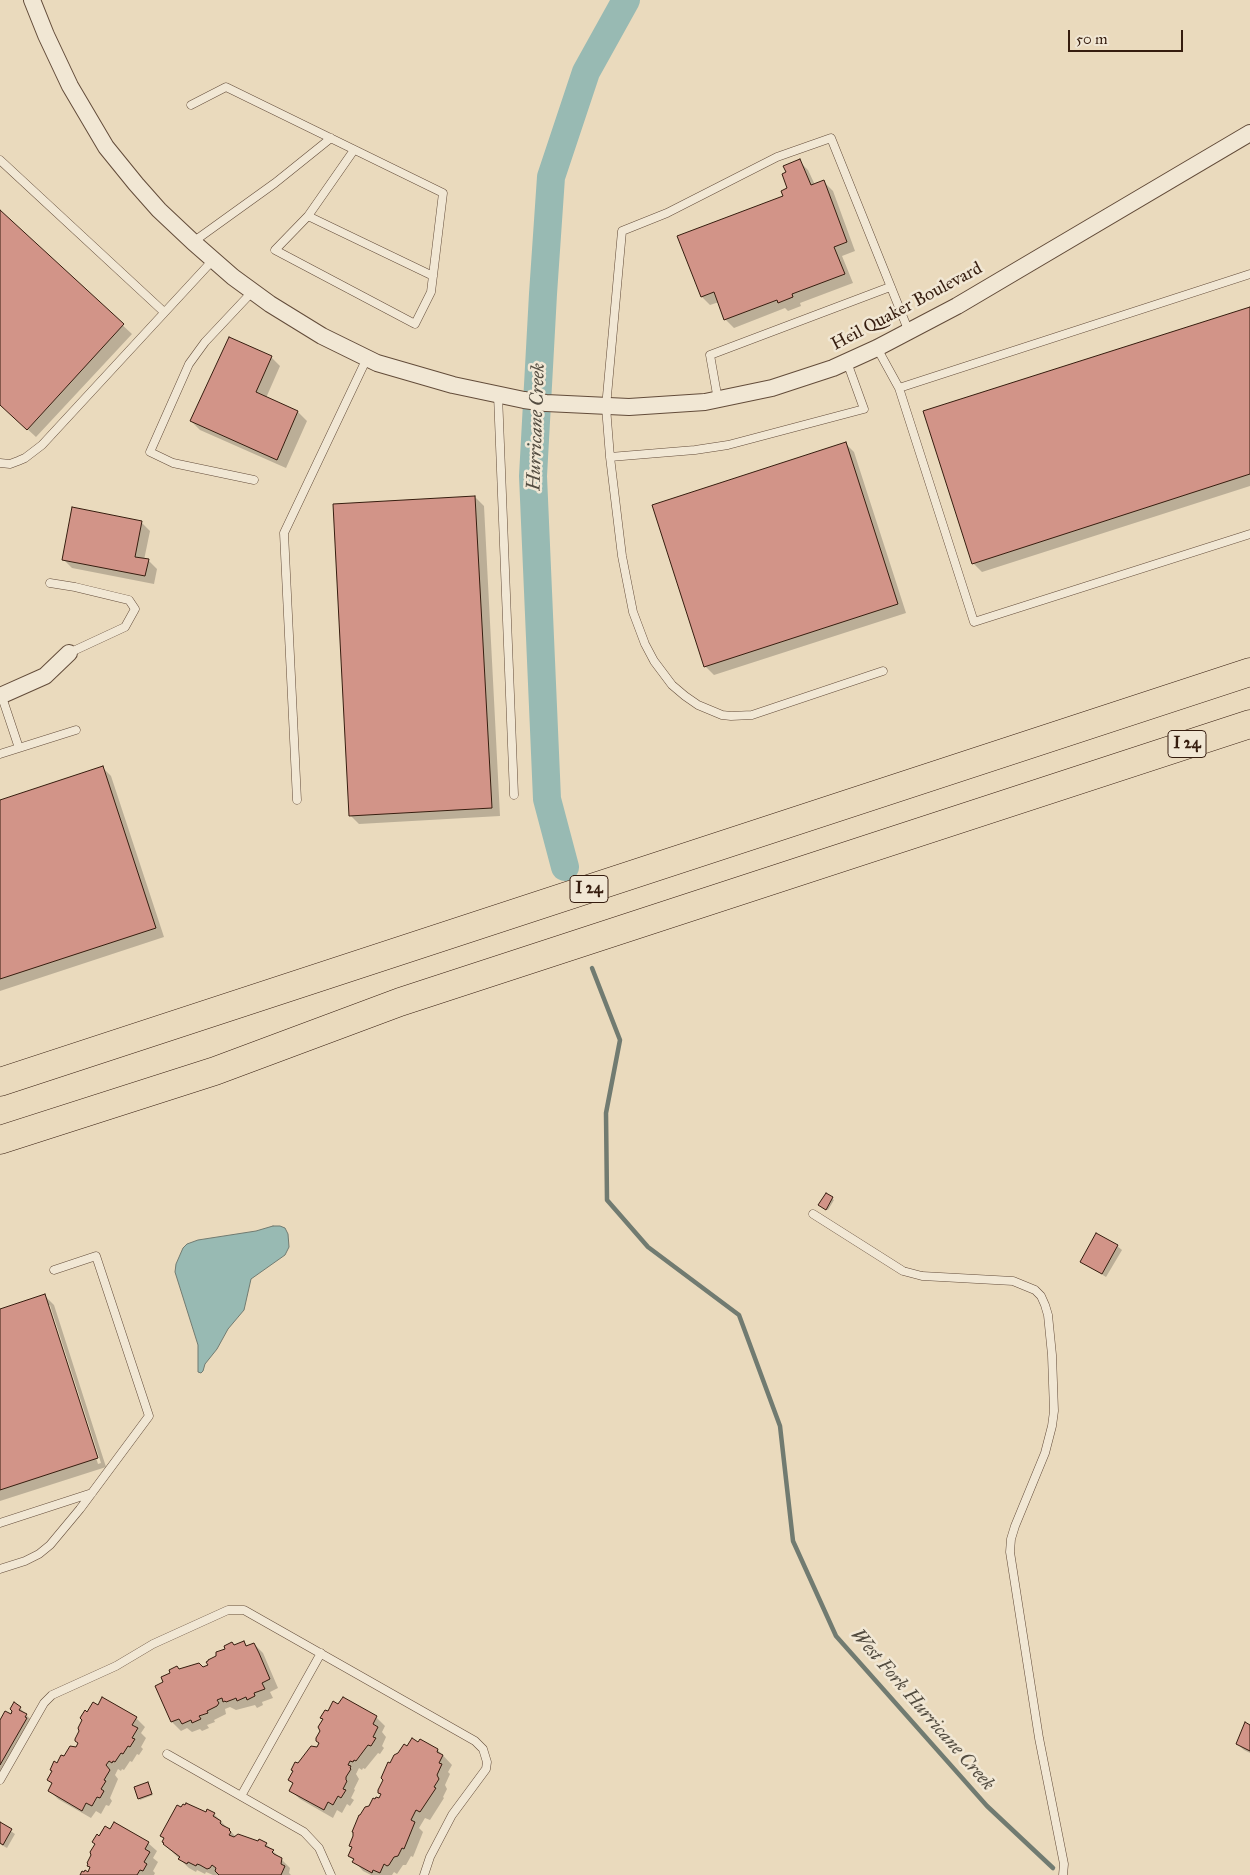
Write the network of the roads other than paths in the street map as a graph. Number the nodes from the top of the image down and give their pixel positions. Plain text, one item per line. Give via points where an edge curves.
1 (32, 0) edge
2 (191, 105) dead end
3 (1250, 133) edge
4 (331, 138) junction
5 (354, 150) junction
6 (0, 160) edge
7 (308, 216) junction
8 (192, 242) junction
9 (213, 260) junction
10 (1250, 274) edge
11 (433, 276) junction
12 (890, 287) junction
13 (252, 292) junction
14 (164, 312) junction
15 (909, 332) junction
16 (877, 348) junction
17 (367, 358) junction
18 (847, 362) junction
19 (899, 388) junction
20 (498, 395) junction
21 (718, 400) junction
22 (606, 407) junction
23 (610, 457) junction
24 (0, 463) edge
25 (254, 480) dead end
26 (1250, 534) edge
27 (50, 583) dead end
28 (69, 653) joint
29 (883, 672) dead end
30 (1250, 672) edge
31 (0, 695) edge
32 (1250, 724) edge
33 (76, 730) dead end
34 (19, 748) junction
35 (0, 754) edge
36 (514, 795) dead end
37 (297, 800) dead end
38 (215, 1071) junction
39 (0, 1082) edge
40 (0, 1140) edge
41 (0, 1160) edge
42 (813, 1214) dead end
43 (54, 1270) dead end
44 (92, 1493) junction
45 (0, 1522) edge
46 (0, 1569) edge
47 (321, 1653) junction
48 (167, 1754) dead end
49 (0, 1780) edge
50 (240, 1796) junction
51 (331, 1875) edge
52 (424, 1875) edge
53 (1063, 1875) edge

1 - 8 street, Heil Quaker Boulevard via 70,86 106,147 136,184
2 - 4 lane via 226,87
3 - 15 street, Heil Quaker Boulevard
4 - 5 lane
4 - 8 lane
5 - 7 lane
5 - 11 lane via 442,193
6 - 14 lane
7 - 11 lane
7 - 11 lane via 275,250 415,324 432,292
8 - 9 street, Heil Quaker Boulevard
9 - 13 street, Heil Quaker Boulevard
9 - 14 lane
10 - 19 lane
12 - 15 lane
12 - 21 lane via 710,355
12 - 22 lane via 831,138 777,157 668,213 622,231
13 - 17 street, Heil Quaker Boulevard via 322,336
13 - 25 lane via 189,364 150,452 173,463
14 - 24 lane via 42,445 18,462
15 - 16 street, Heil Quaker Boulevard
16 - 18 street, Heil Quaker Boulevard
16 - 19 lane
17 - 20 street, Heil Quaker Boulevard via 426,378
17 - 37 lane via 284,533
18 - 21 street, Heil Quaker Boulevard via 813,376
18 - 23 lane via 864,409 728,445
19 - 26 lane via 974,622
20 - 22 street, Heil Quaker Boulevard via 546,403
20 - 36 lane
21 - 22 street, Heil Quaker Boulevard via 647,407
22 - 23 lane
23 - 29 lane via 622,556 633,612 654,660 672,685 685,696 722,715 752,715
27 - 28 lane via 129,600 135,609 125,627
28 - 31 street via 45,676
30 - 39 highway, I 24
31 - 34 lane
32 - 38 highway, I 24 via 400,1002
33 - 34 lane
34 - 35 lane
38 - 40 highway, I 24
38 - 41 highway via 80,1132
42 - 53 lane via 902,1272 1012,1281 1042,1296 1048,1315 1054,1411 1045,1453 1015,1526 1010,1552 1039,1738 1064,1864
43 - 44 lane via 96,1256 149,1416
44 - 45 lane
44 - 46 lane via 50,1545 25,1561
47 - 49 lane via 244,1610 228,1610 52,1695 44,1703
47 - 50 lane
47 - 52 lane via 475,1741 484,1751 486,1769 452,1815
48 - 50 lane
50 - 51 lane via 310,1837 322,1853

